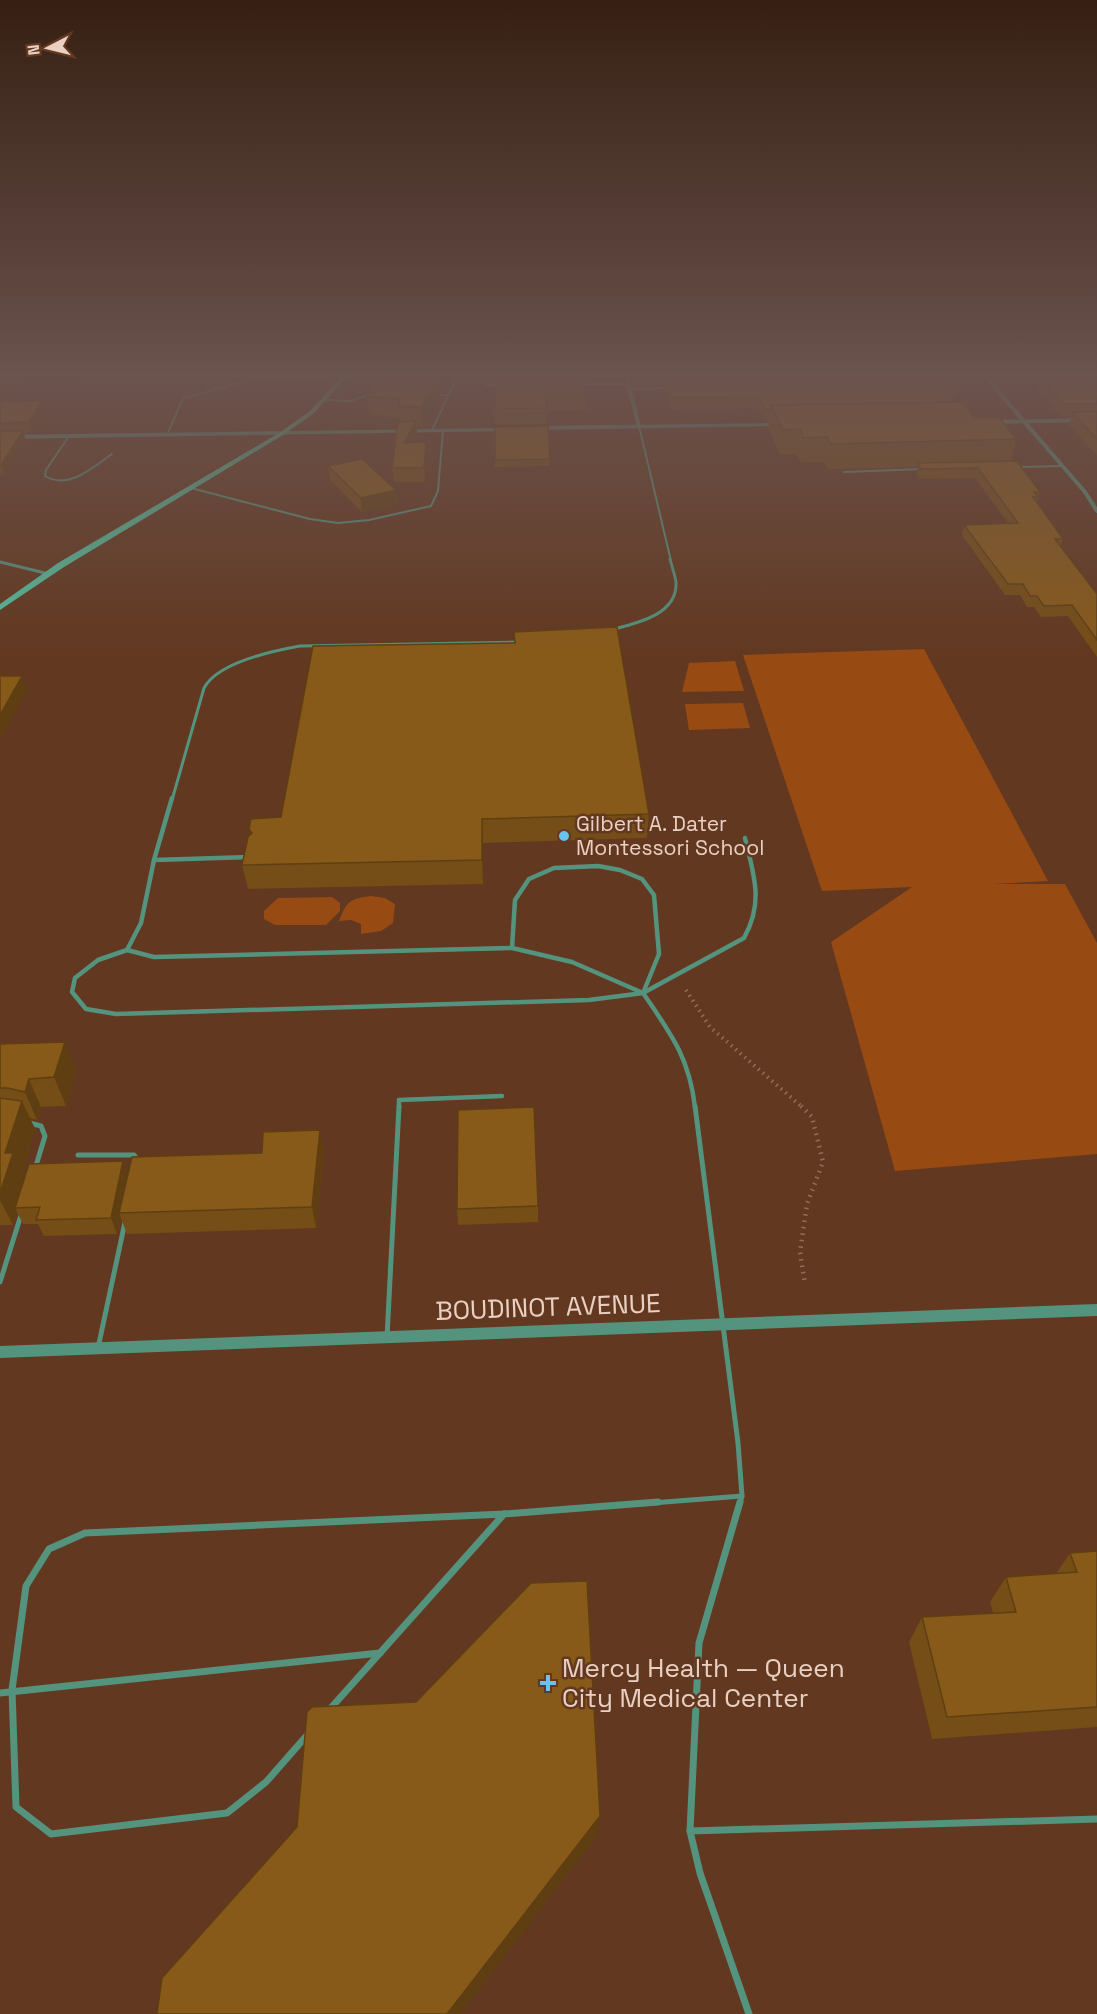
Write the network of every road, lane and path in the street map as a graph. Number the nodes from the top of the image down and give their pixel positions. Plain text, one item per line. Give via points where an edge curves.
1 (47, 469) edge
2 (89, 469) edge
3 (223, 469) edge
4 (440, 469) edge
5 (649, 469) edge
6 (912, 469) edge
7 (1066, 469) edge
8 (844, 472) edge
9 (191, 488) junction
10 (1097, 511) edge
11 (0, 562) edge
12 (49, 574) junction
13 (0, 608) edge
14 (605, 631) edge
15 (521, 642) edge
16 (745, 838) dead end
17 (254, 857) edge
18 (154, 860) junction
19 (512, 948) junction
20 (127, 950) junction
21 (686, 990) dead end
22 (643, 993) junction
23 (502, 1096) dead end
24 (16, 1120) edge
25 (78, 1155) dead end
26 (34, 1170) edge
27 (136, 1171) edge
28 (24, 1205) edge
29 (126, 1215) edge
30 (0, 1282) edge
31 (805, 1284) dead end
32 (1097, 1310) edge
33 (721, 1324) junction
34 (387, 1337) junction
35 (98, 1348) junction
36 (0, 1352) edge
37 (742, 1496) junction
38 (504, 1514) junction
39 (381, 1653) junction
40 (12, 1690) junction
41 (0, 1693) edge
42 (327, 1713) edge
43 (312, 1730) edge
44 (1097, 1819) edge
45 (690, 1831) junction
46 (749, 2014) edge

1 - 2 lane via 45,476 61,481 74,479
3 - 9 main road
4 - 9 lane via 438,491 430,506 338,523
5 - 14 lane via 676,593 670,605 653,616
6 - 8 lane
7 - 10 street
9 - 12 main road
11 - 12 lane
12 - 13 main road
15 - 18 lane via 300,646 251,657 210,677
16 - 22 lane via 758,904 744,938
17 - 18 lane
18 - 20 lane via 141,923
19 - 20 lane via 154,957
19 - 22 lane via 572,962
19 - 22 lane via 515,900 529,879 554,868 598,866 620,870 642,879 654,895 659,954
20 - 22 lane via 98,960 75,978 72,992 86,1009 116,1014 152,1013 589,1000
21 - 31 path via 710,1027 812,1118 823,1162 807,1204 800,1252
22 - 33 lane via 676,1040 692,1082
23 - 34 lane via 399,1100
24 - 26 lane via 41,1126 45,1136
25 - 27 lane via 134,1155 138,1160
28 - 30 lane
29 - 35 lane
32 - 33 street, BOUDINOT AVENUE
33 - 34 street, BOUDINOT AVENUE
33 - 37 lane
34 - 35 street, BOUDINOT AVENUE
35 - 36 street, BOUDINOT AVENUE
37 - 38 lane
37 - 45 lane via 699,1643
38 - 39 lane
38 - 40 lane via 85,1533 49,1549 26,1586
39 - 40 lane
39 - 42 lane
40 - 41 lane
40 - 43 lane via 16,1807 51,1834 226,1813 266,1782
44 - 45 lane
45 - 46 lane via 700,1873

